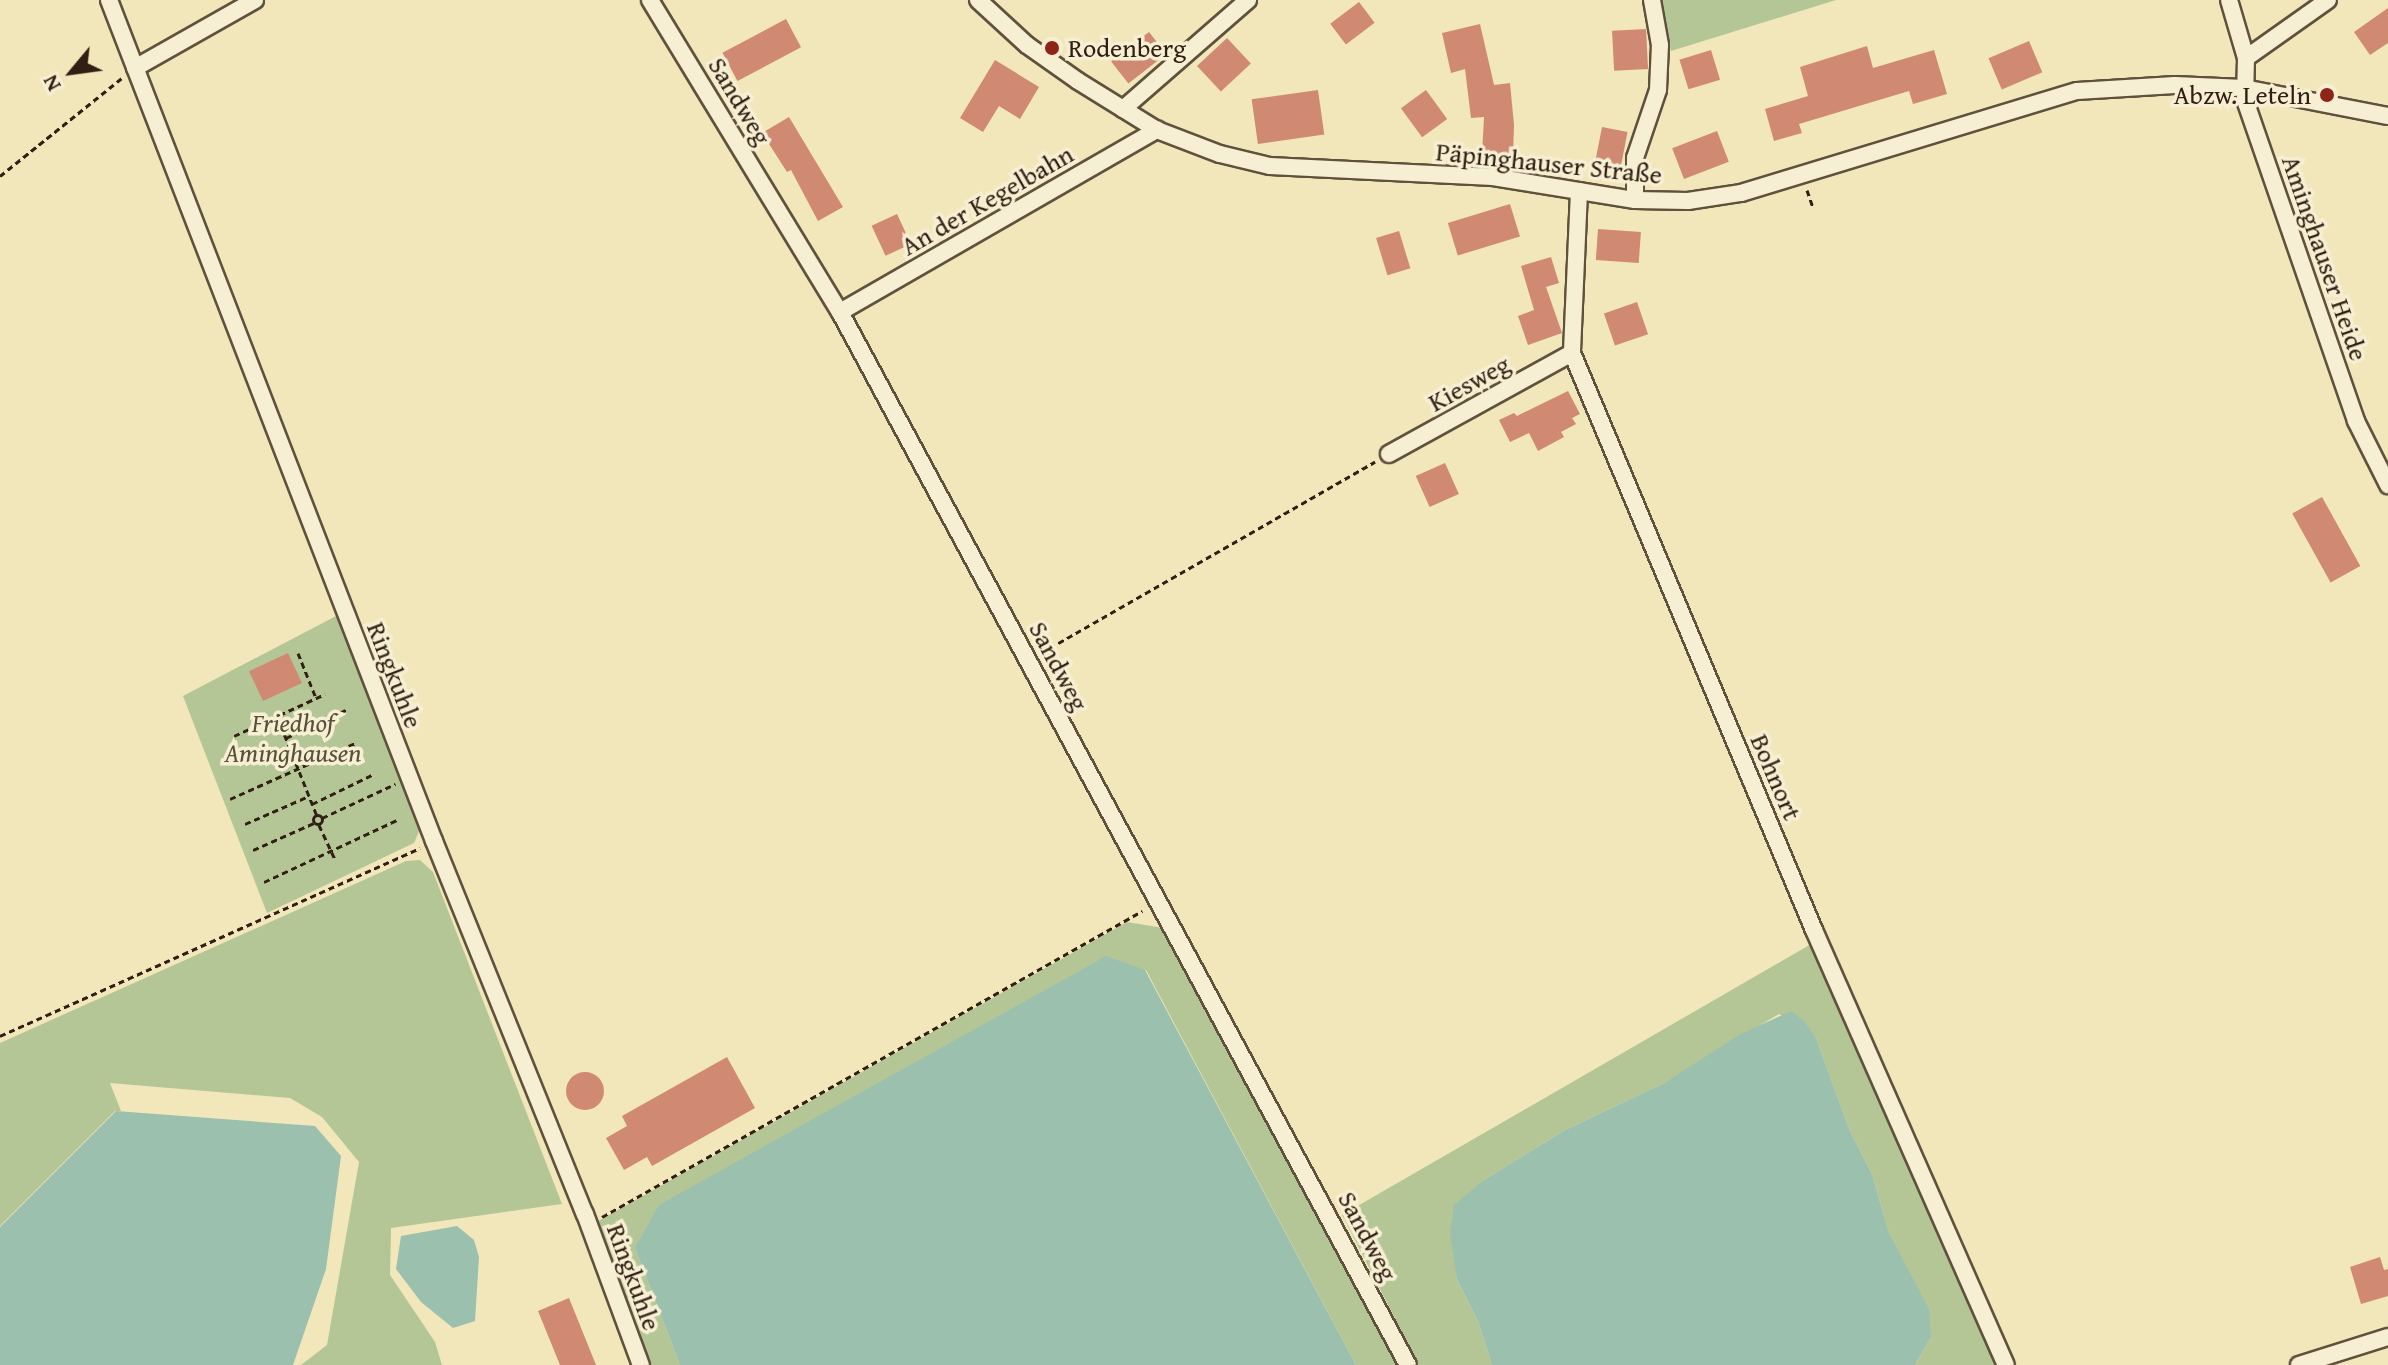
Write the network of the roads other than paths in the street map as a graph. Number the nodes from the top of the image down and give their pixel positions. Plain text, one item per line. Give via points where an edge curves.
1 (109, 0) edge
2 (255, 0) edge
3 (650, 0) edge
4 (978, 0) edge
5 (1248, 0) edge
6 (1652, 0) edge
7 (2229, 0) edge
8 (2328, 0) edge
9 (2246, 58) junction
10 (135, 68) junction
11 (2244, 88) junction
12 (1123, 109) junction
13 (2388, 116) edge
14 (1157, 130) junction
15 (1579, 191) junction
16 (1635, 200) junction
17 (840, 312) junction
18 (1572, 353) junction
19 (1389, 454) road end
20 (2388, 485) edge
21 (2388, 1337) edge
22 (641, 1365) edge
23 (1408, 1365) edge
24 (2006, 1365) edge
25 (2299, 1365) edge

1 - 10 street, Ringkuhle
2 - 10 street
3 - 17 street, Sandweg
4 - 12 street, Päpinghauser Straße via 1027,45
5 - 12 street
6 - 16 street via 1660,45 1658,90 1635,158
7 - 9 street
8 - 9 street
9 - 11 street
10 - 22 street, Ringkuhle
11 - 13 street, Päpinghauser Straße
11 - 16 street, Päpinghauser Straße via 2175,85 2077,91 1741,193 1688,201
11 - 20 street, Aminghauser Heide via 2356,421
12 - 14 street, Päpinghauser Straße
14 - 15 street, Päpinghauser Straße via 1270,166 1493,177
14 - 17 street, An der Kegelbahn
15 - 16 street, Päpinghauser Straße
15 - 18 street, Bohnort
17 - 23 street, Sandweg
18 - 19 street, Kiesweg
18 - 24 street, Bohnort via 1814,930
21 - 25 street

